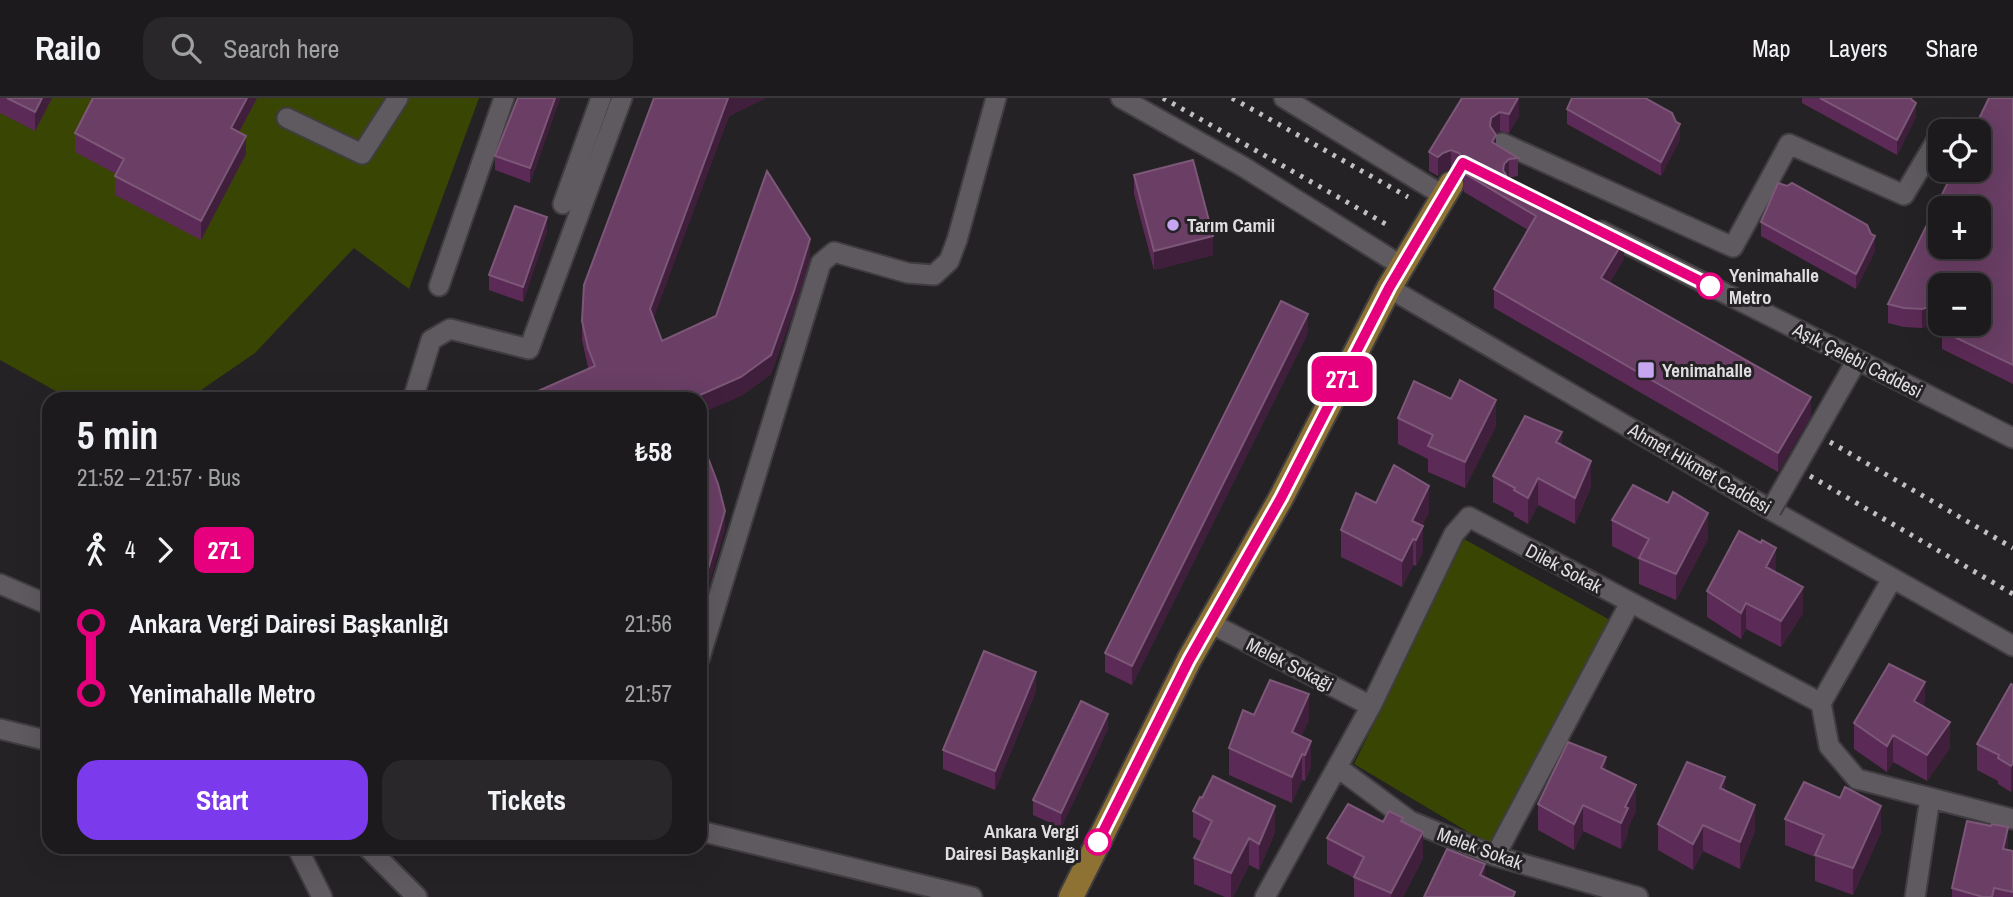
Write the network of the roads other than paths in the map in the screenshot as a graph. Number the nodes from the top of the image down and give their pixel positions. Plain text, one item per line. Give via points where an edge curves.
1 (398, 98) edge
2 (504, 98) edge
3 (601, 98) edge
4 (622, 98) edge
5 (996, 98) edge
6 (1121, 98) edge
7 (1284, 98) edge
8 (286, 118) dead end
9 (1502, 143) dead end
10 (1928, 154) edge
11 (1448, 190) joint
12 (562, 204) dead end
13 (1588, 225) edge
14 (1402, 266) junction
15 (439, 285) dead end
16 (1389, 288) junction
17 (1857, 359) junction
18 (415, 392) edge
19 (2013, 438) edge
20 (1771, 510) junction
21 (1892, 579) junction
22 (0, 584) edge
23 (42, 602) edge
24 (1630, 603) junction
25 (1210, 623) junction
26 (707, 634) edge
27 (2013, 646) edge
28 (1821, 704) junction
29 (1371, 706) junction
30 (0, 729) edge
31 (42, 739) edge
32 (1337, 767) junction
33 (1930, 798) junction
34 (2013, 819) edge
35 (707, 833) edge
36 (300, 854) edge
37 (374, 854) edge
38 (1495, 856) junction
39 (322, 897) edge
40 (417, 897) edge
41 (972, 897) edge
42 (1071, 897) edge
43 (1265, 897) edge
44 (1638, 897) edge
45 (1915, 897) edge

1 - 8 street via 362,154
2 - 15 street
3 - 12 street
4 - 18 street via 529,349 450,329 431,340
5 - 26 street via 957,240 948,261 934,275 908,273 834,252 821,263
6 - 14 street via 1242,166
7 - 11 street
9 - 10 street via 1733,247 1789,144 1904,195
11 - 14 main road
13 - 17 street, Aşık Çelebi Caddesi
14 - 16 main road
16 - 20 street, Ahmet Hikmet Caddesi
16 - 25 main road via 1281,498
17 - 19 street, Aşık Çelebi Caddesi
17 - 20 street, bridge
20 - 21 street, Ahmet Hikmet Caddesi
21 - 27 street, Ahmet Hikmet Caddesi
21 - 28 street
22 - 23 street
24 - 28 street, Dilek Sokak
24 - 29 street, Dilek Sokak via 1469,517 1454,534
24 - 38 street
25 - 29 street, Melek Sokaği
25 - 42 main road
28 - 33 street via 1829,746 1857,779
29 - 32 street, Dilek Sokak
30 - 31 street
32 - 38 street, Melek Sokak via 1410,821
32 - 43 street, Dilek Sokak
33 - 34 street
33 - 45 street
35 - 41 street
36 - 39 street
37 - 40 street
38 - 44 street, Melek Sokak

